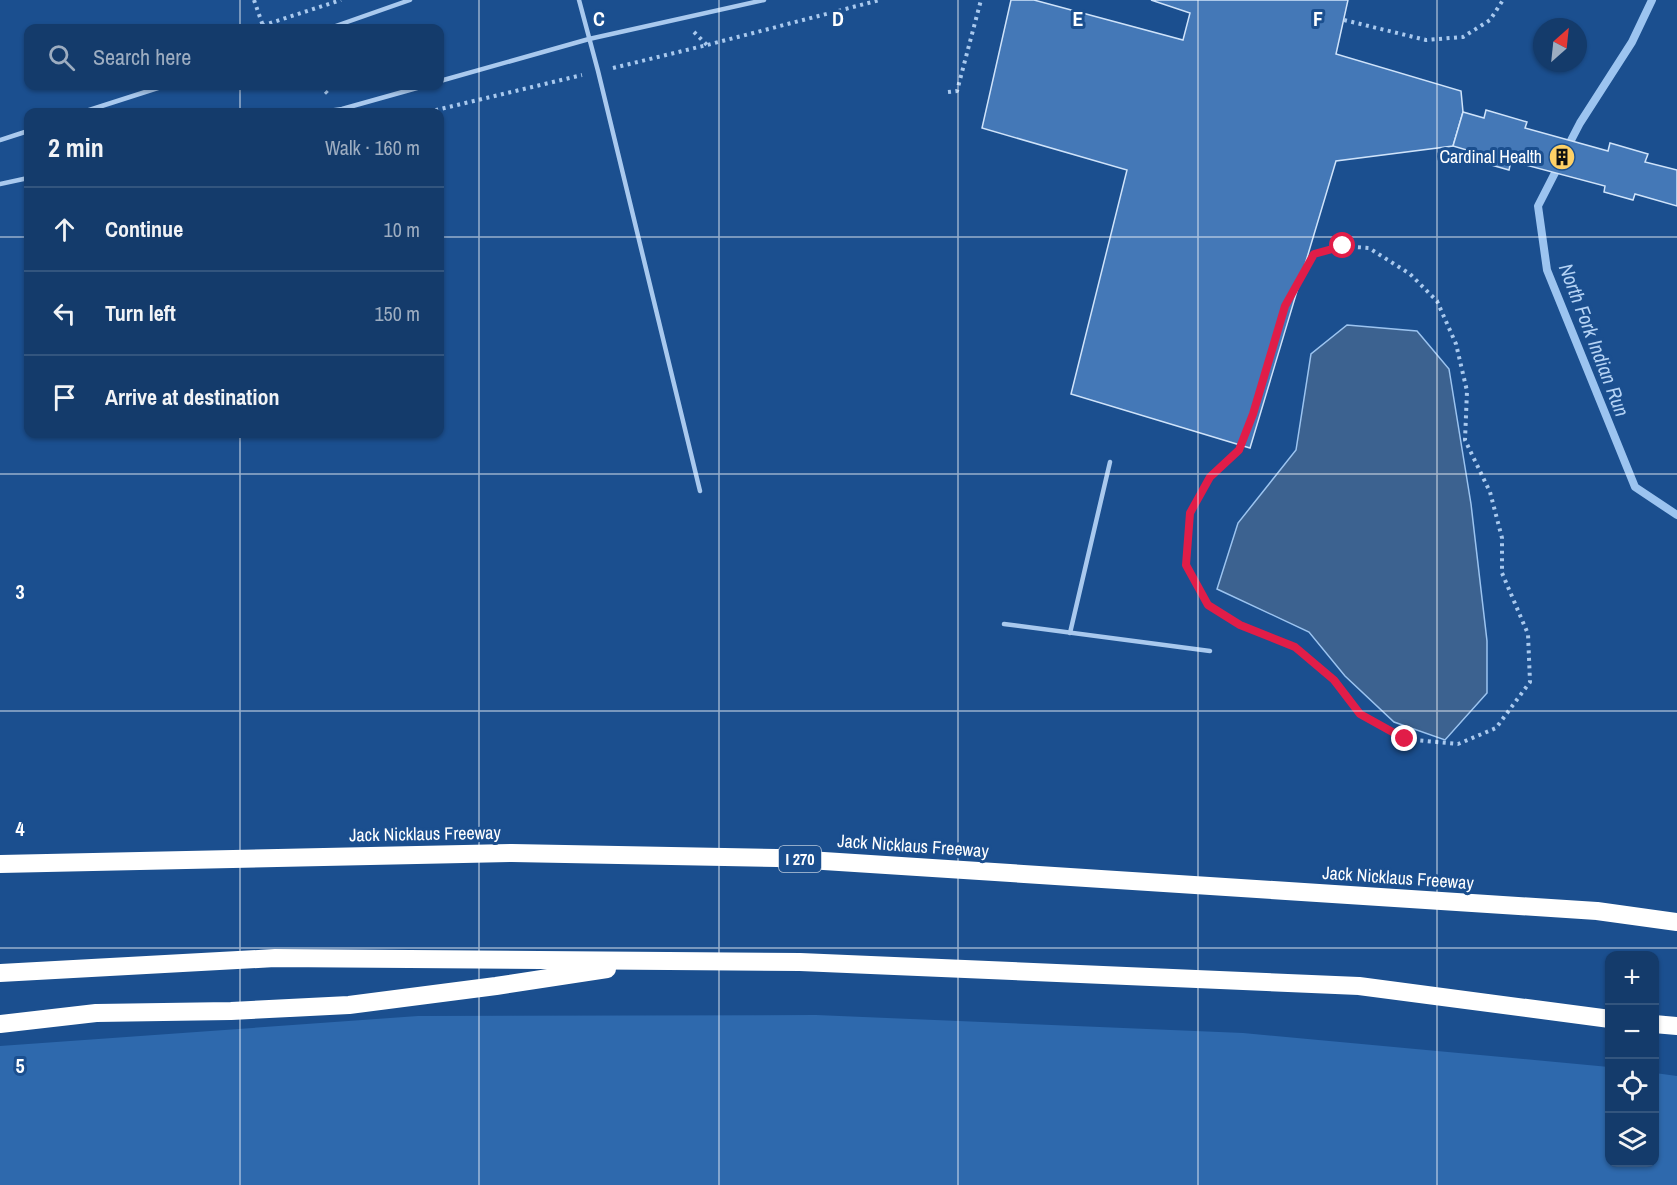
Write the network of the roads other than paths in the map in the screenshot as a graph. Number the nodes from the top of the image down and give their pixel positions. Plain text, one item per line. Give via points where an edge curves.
1 (410, 0) edge
2 (579, 0) edge
3 (764, 0) edge
4 (341, 24) edge
5 (589, 39) junction
6 (444, 80) edge
7 (152, 90) edge
8 (410, 90) edge
9 (95, 108) edge
10 (346, 108) edge
11 (24, 132) edge
12 (0, 140) edge
13 (24, 179) edge
14 (0, 184) edge
15 (1110, 462) dead end
16 (700, 491) dead end
17 (1004, 624) dead end
18 (1070, 633) junction
19 (1210, 651) dead end
20 (0, 864) edge
21 (1677, 922) edge
22 (661, 961) junction
23 (0, 973) edge
24 (1605, 1018) edge
25 (0, 1024) edge
26 (1659, 1024) edge
27 (1677, 1026) edge

1 - 4 lane
2 - 5 lane
3 - 5 lane
5 - 6 lane
5 - 16 lane
7 - 9 lane
8 - 10 lane
11 - 12 lane
13 - 14 lane
15 - 18 lane
17 - 18 lane
18 - 19 lane
20 - 21 highway, Jack Nicklaus Freeway / I 270 via 512,853 777,858 1598,911
22 - 23 highway via 275,958
22 - 24 highway via 800,962 1359,986
22 - 25 highway via 349,1005 96,1013
26 - 27 highway

